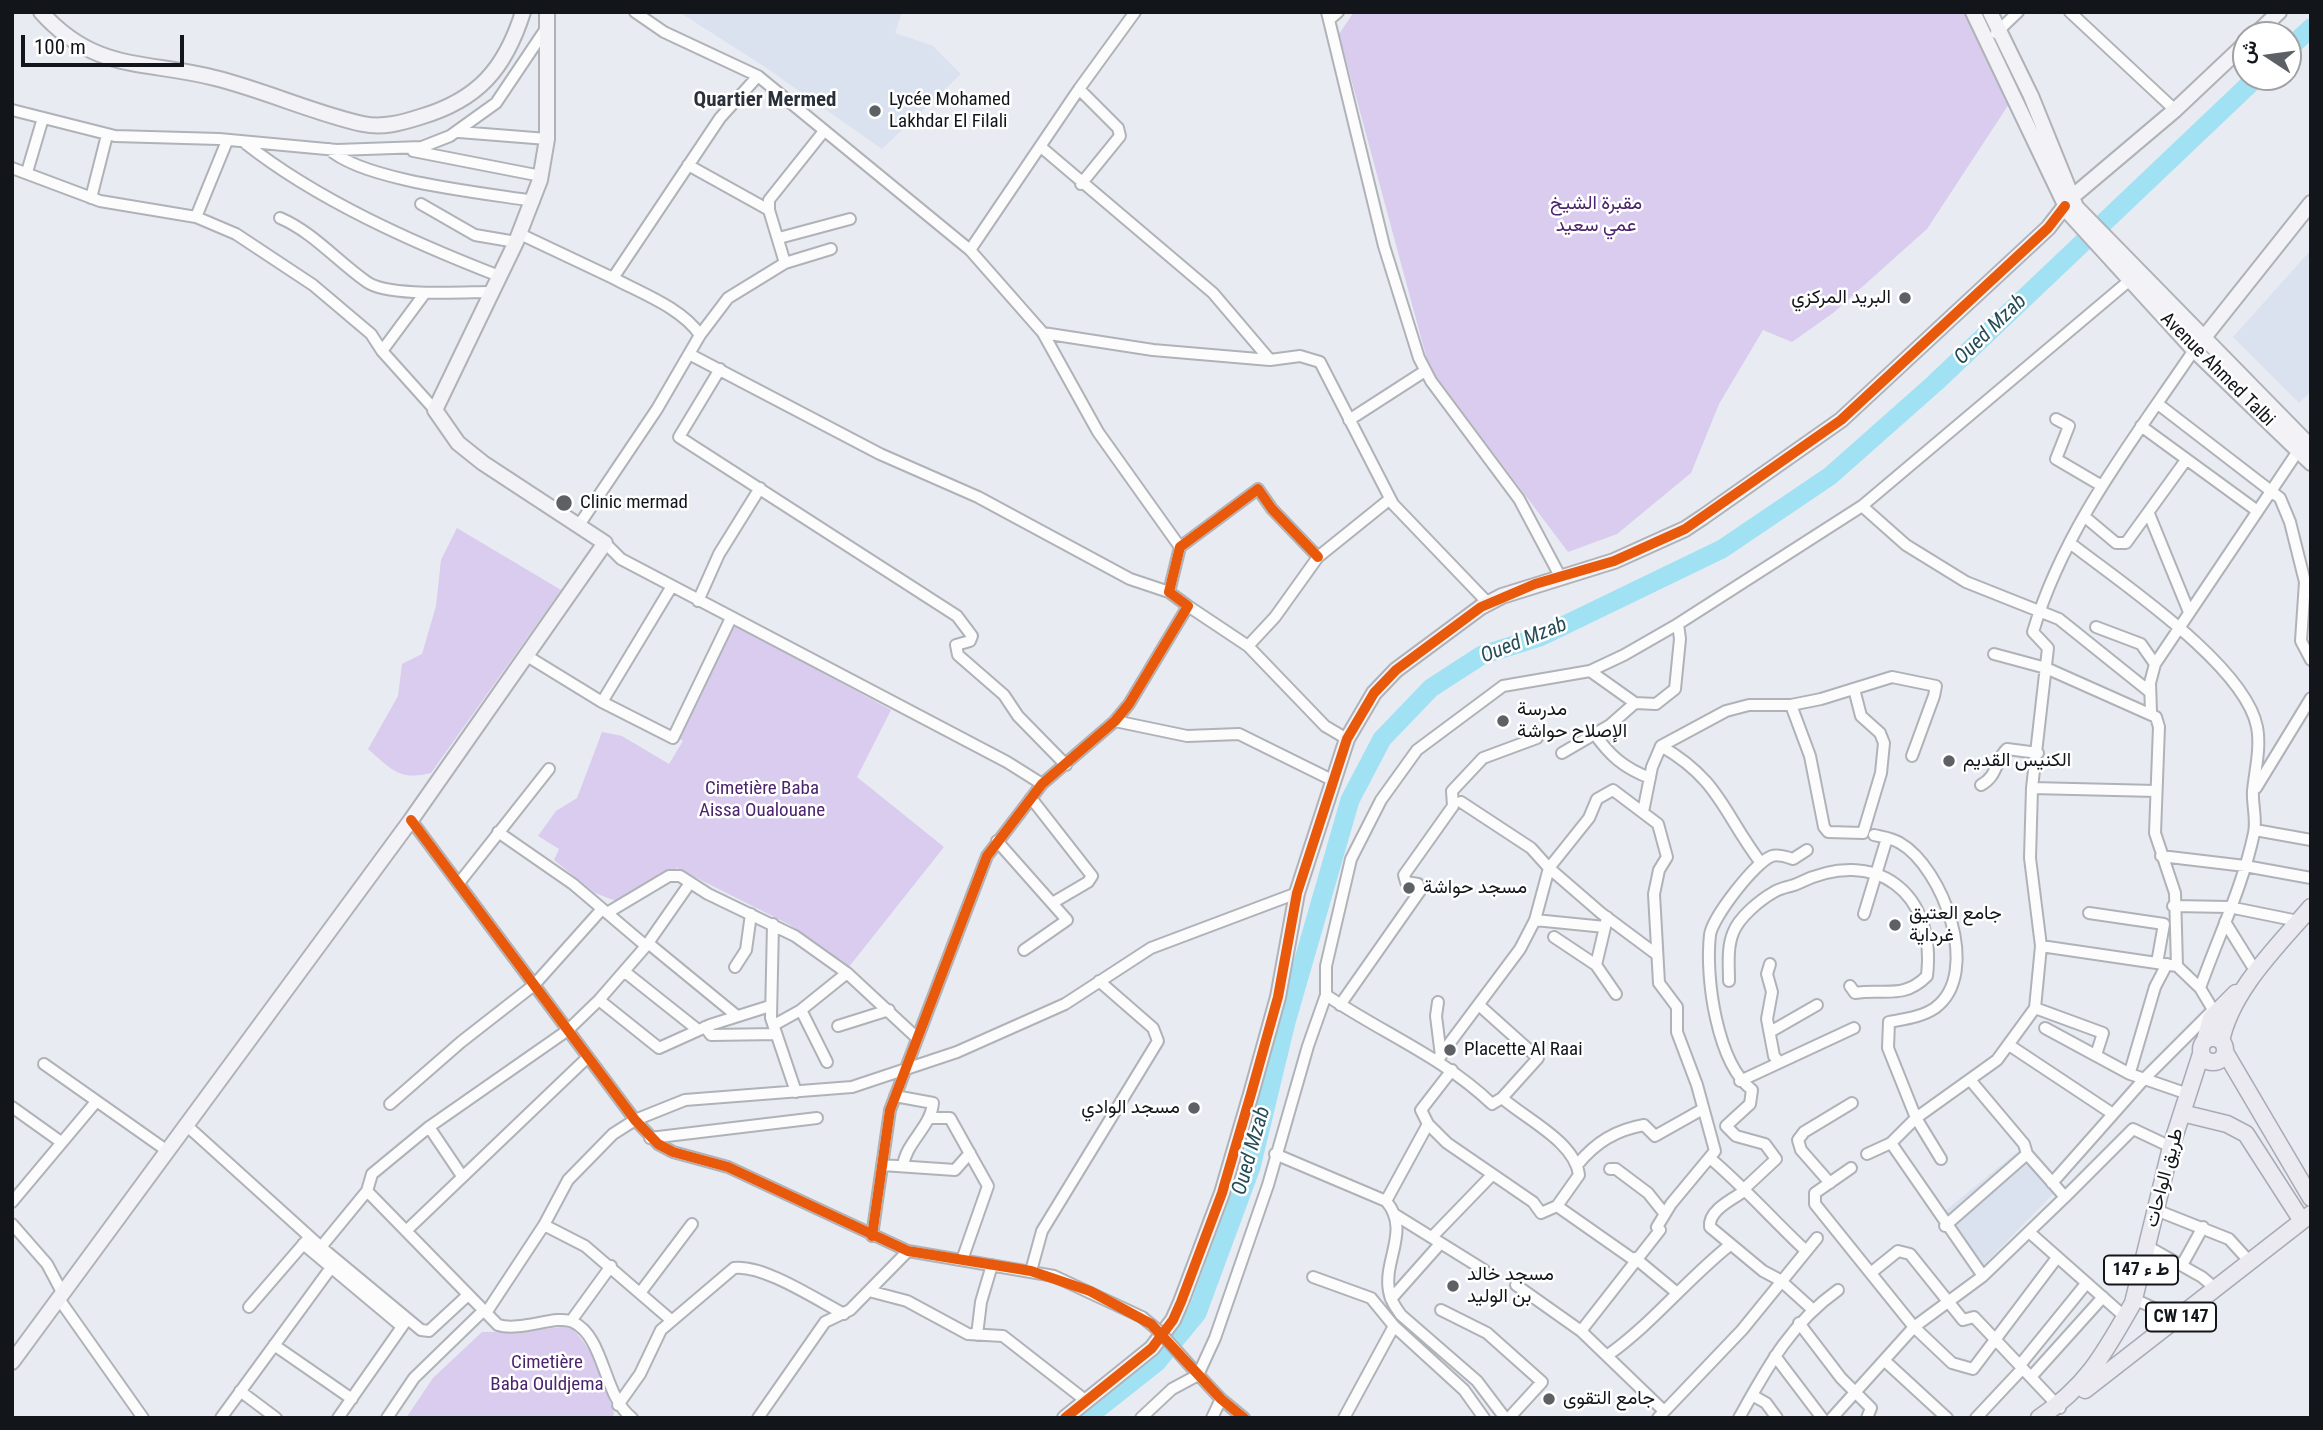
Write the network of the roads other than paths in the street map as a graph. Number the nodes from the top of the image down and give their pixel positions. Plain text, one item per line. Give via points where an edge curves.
1 (41, 12) edge
2 (523, 12) edge
3 (547, 12) edge
4 (635, 12) edge
5 (1135, 12) edge
6 (1973, 12) edge
7 (1990, 12) edge
8 (2018, 12) edge
9 (2070, 12) edge
10 (1331, 15) edge
11 (545, 30) junction
12 (1994, 34) junction
13 (2232, 56) edge
14 (758, 76) junction
15 (1079, 89) junction
16 (12, 110) edge
17 (2175, 110) junction
18 (43, 118) junction
19 (824, 131) junction
20 (458, 132) junction
21 (107, 135) junction
22 (547, 139) junction
23 (227, 141) junction
24 (243, 142) junction
25 (1041, 147) junction
26 (329, 149) junction
27 (403, 149) junction
28 (688, 165) junction
29 (12, 168) edge
30 (27, 172) junction
31 (541, 176) junction
32 (1081, 184) junction
33 (91, 198) junction
34 (534, 201) junction
35 (2311, 203) edge
36 (421, 204) dead end
37 (2071, 206) junction
38 (769, 210) junction
39 (196, 217) junction
40 (280, 218) dead end
41 (850, 219) dead end
42 (518, 238) junction
43 (779, 238) junction
44 (831, 249) dead end
45 (970, 250) junction
46 (785, 263) junction
47 (2130, 275) junction
48 (499, 276) junction
49 (613, 278) junction
50 (491, 292) junction
51 (425, 293) junction
52 (1043, 333) junction
53 (700, 335) junction
54 (2199, 344) junction
55 (382, 351) junction
56 (691, 355) junction
57 (1270, 360) junction
58 (720, 369) junction
59 (1425, 371) junction
60 (2158, 404) junction
61 (435, 410) junction
62 (2056, 419) dead end
63 (1349, 420) junction
64 (2141, 426) junction
65 (2304, 449) edge
66 (2186, 460) junction
67 (2311, 463) edge
68 (2102, 486) junction
69 (760, 488) junction
70 (2273, 491) junction
71 (1390, 499) junction
72 (1862, 506) junction
73 (2256, 510) junction
74 (2150, 514) junction
75 (2085, 517) junction
76 (579, 525) junction
77 (606, 543) junction
78 (2070, 543) junction
79 (1180, 547) junction
80 (1318, 557) junction
81 (1561, 578) junction
82 (2308, 585) edge
83 (672, 586) junction
84 (1169, 592) junction
85 (698, 601) junction
86 (1488, 603) junction
87 (1188, 606) junction
88 (2189, 611) junction
89 (2041, 613) junction
90 (731, 618) junction
91 (1678, 624) junction
92 (2096, 627) dead end
93 (2182, 628) junction
94 (1248, 646) junction
95 (1994, 654) dead end
96 (527, 656) junction
97 (2311, 660) edge
98 (2155, 664) junction
99 (2046, 668) junction
100 (1590, 671) junction
101 (1854, 690) junction
102 (2150, 692) junction
103 (602, 702) junction
104 (1636, 703) junction
105 (2309, 704) edge
106 (1791, 705) junction
107 (2151, 712) junction
108 (1115, 721) junction
109 (1594, 733) junction
110 (1536, 738) dead end
111 (1347, 739) junction
112 (1661, 746) junction
113 (1562, 753) dead end
114 (2038, 753) junction
115 (1912, 757) dead end
116 (1066, 765) junction
117 (549, 769) dead end
118 (1650, 778) junction
119 (1334, 781) junction
120 (1042, 784) junction
121 (1981, 785) dead end
122 (2032, 788) junction
123 (2156, 791) junction
124 (2252, 794) junction
125 (1031, 798) junction
126 (1461, 802) dead end
127 (1643, 812) junction
128 (411, 820) junction
129 (2255, 830) junction
130 (498, 832) junction
131 (1874, 835) dead end
132 (1887, 838) junction
133 (2311, 840) edge
134 (997, 841) junction
135 (1807, 850) dead end
136 (2161, 856) junction
137 (1761, 863) junction
138 (2245, 866) junction
139 (1549, 868) junction
140 (1879, 872) junction
141 (2311, 878) edge
142 (458, 883) junction
143 (690, 883) junction
144 (1297, 893) junction
145 (1054, 902) junction
146 (2173, 906) junction
147 (2311, 906) edge
148 (2229, 907) junction
149 (605, 911) junction
150 (2089, 913) dead end
151 (751, 914) junction
152 (1864, 914) dead end
153 (1535, 920) junction
154 (2298, 921) junction
155 (1606, 922) junction
156 (2225, 922) junction
157 (773, 924) junction
158 (1554, 937) dead end
159 (647, 945) junction
160 (2041, 946) junction
161 (1024, 950) dead end
162 (1656, 954) junction
163 (1770, 964) dead end
164 (1595, 965) junction
165 (2167, 965) junction
166 (735, 967) dead end
167 (625, 972) junction
168 (847, 973) junction
169 (2253, 976) junction
170 (1099, 981) junction
171 (1729, 981) dead end
172 (534, 985) junction
173 (1850, 986) dead end
174 (2200, 988) junction
175 (1616, 994) dead end
176 (1326, 996) junction
177 (599, 1000) junction
178 (1438, 1002) dead end
179 (1340, 1005) junction
180 (1817, 1005) dead end
181 (770, 1006) junction
182 (1480, 1006) junction
183 (2035, 1008) junction
184 (801, 1010) junction
185 (889, 1010) junction
186 (2214, 1012) junction
187 (737, 1016) junction
188 (2063, 1019) junction
189 (838, 1026) dead end
190 (701, 1028) junction
191 (1854, 1028) dead end
192 (2045, 1028) dead end
193 (568, 1030) junction
194 (775, 1030) junction
195 (1770, 1032) junction
196 (2059, 1036) junction
197 (917, 1038) junction
198 (2207, 1044) junction
199 (2009, 1045) junction
200 (2096, 1055) junction
201 (588, 1057) junction
202 (1439, 1058) junction
203 (827, 1062) dead end
204 (1779, 1062) junction
205 (44, 1064) dead end
206 (904, 1070) junction
207 (1452, 1070) junction
208 (2130, 1072) junction
209 (2145, 1078) junction
210 (1740, 1081) junction
211 (1971, 1081) junction
212 (796, 1092) junction
213 (2188, 1094) junction
214 (895, 1096) junction
215 (1502, 1098) junction
216 (95, 1103) junction
217 (1852, 1103) dead end
218 (390, 1104) dead end
219 (12, 1107) edge
220 (1703, 1110) junction
221 (2113, 1114) junction
222 (2182, 1114) junction
223 (817, 1118) dead end
224 (929, 1118) junction
225 (1916, 1118) junction
226 (635, 1119) junction
227 (185, 1124) junction
228 (1428, 1124) junction
229 (429, 1127) junction
230 (650, 1138) junction
231 (61, 1142) junction
232 (1891, 1143) junction
233 (2171, 1147) junction
234 (166, 1150) junction
235 (970, 1153) junction
236 (1275, 1154) junction
237 (1867, 1154) dead end
238 (2027, 1154) junction
239 (1711, 1159) junction
240 (1941, 1159) dead end
241 (882, 1164) junction
242 (1578, 1164) junction
243 (903, 1166) junction
244 (1851, 1168) dead end
245 (1610, 1169) dead end
246 (1492, 1175) junction
247 (462, 1176) junction
248 (1830, 1183) junction
249 (2052, 1183) junction
250 (1745, 1189) junction
251 (367, 1191) junction
252 (2065, 1197) junction
253 (2311, 1198) edge
254 (1387, 1201) junction
255 (12, 1202) edge
256 (1557, 1206) junction
257 (2156, 1210) junction
258 (1392, 1213) junction
259 (1664, 1213) junction
260 (2308, 1221) edge
261 (12, 1224) edge
262 (692, 1224) dead end
263 (544, 1225) junction
264 (1945, 1226) junction
265 (2203, 1227) junction
266 (406, 1231) junction
267 (2029, 1232) junction
268 (872, 1236) junction
269 (1817, 1238) dead end
270 (306, 1240) junction
271 (1435, 1241) junction
272 (1730, 1245) junction
273 (2147, 1246) junction
274 (321, 1247) junction
275 (1805, 1250) junction
276 (908, 1251) junction
277 (1634, 1259) junction
278 (2056, 1259) junction
279 (962, 1260) junction
280 (2250, 1262) junction
281 (992, 1265) junction
282 (2182, 1265) junction
283 (611, 1266) junction
284 (330, 1269) junction
285 (1031, 1270) junction
286 (1484, 1270) dead end
287 (1872, 1272) junction
288 (1983, 1276) junction
289 (1313, 1277) dead end
290 (1780, 1280) junction
291 (1516, 1285) dead end
292 (2085, 1285) junction
293 (2216, 1289) junction
294 (1838, 1290) dead end
295 (869, 1291) junction
296 (1676, 1292) junction
297 (640, 1293) junction
298 (468, 1295) junction
299 (61, 1296) junction
300 (2103, 1297) junction
301 (1391, 1299) junction
302 (2134, 1299) junction
303 (1946, 1302) junction
304 (249, 1307) dead end
305 (1812, 1308) junction
306 (1441, 1310) dead end
307 (485, 1312) junction
308 (844, 1314) junction
309 (2124, 1316) junction
310 (671, 1320) junction
311 (572, 1321) junction
312 (405, 1322) junction
313 (1799, 1323) junction
314 (1394, 1326) junction
315 (1914, 1326) junction
316 (2170, 1326) junction
317 (1581, 1331) junction
318 (977, 1335) junction
319 (1994, 1339) junction
320 (274, 1345) junction
321 (1608, 1355) junction
322 (1775, 1356) junction
323 (1885, 1361) junction
324 (12, 1362) edge
325 (2021, 1367) junction
326 (1195, 1371) junction
327 (2031, 1377) junction
328 (240, 1391) junction
329 (1855, 1392) junction
330 (1752, 1395) junction
331 (352, 1399) junction
332 (1221, 1399) junction
333 (1085, 1400) junction
334 (618, 1405) junction
335 (2057, 1411) edge
336 (1661, 1415) edge
337 (143, 1418) edge
338 (221, 1418) edge
339 (276, 1418) edge
340 (338, 1418) edge
341 (387, 1418) edge
342 (632, 1418) edge
343 (760, 1418) edge
344 (1065, 1418) edge
345 (1141, 1418) edge
346 (1212, 1418) edge
347 (1244, 1418) edge
348 (1345, 1418) edge
349 (1484, 1418) edge
350 (1507, 1418) edge
351 (1739, 1418) edge
352 (1776, 1418) edge
353 (1822, 1418) edge
354 (1832, 1418) edge
355 (1867, 1418) edge
356 (1947, 1418) edge
357 (1976, 1418) edge
358 (2039, 1418) edge

1 - 2 main road via 82,46 117,62 211,77 363,124 388,126 437,112 475,91 507,53
3 - 11 main road
4 - 14 street via 664,32
5 - 15 street
6 - 12 main road
7 - 12 main road
8 - 12 street
9 - 17 street
10 - 59 street via 1384,246
11 - 20 street via 508,90
11 - 22 main road
12 - 37 main road
13 - 17 main road
14 - 19 street
14 - 28 street via 727,109
15 - 25 street
15 - 32 street via 1118,128 1120,136
16 - 18 street
17 - 37 main road
18 - 21 street
18 - 30 street
19 - 38 street via 778,185
19 - 45 street
20 - 22 street
20 - 27 street via 422,148
21 - 23 street
21 - 33 street
22 - 31 main road
23 - 24 street
23 - 39 street
24 - 26 street
24 - 48 street via 309,185 419,245
25 - 32 street
25 - 45 street
26 - 27 street
26 - 34 street via 347,162 419,182
27 - 31 street
28 - 38 street
28 - 49 street
29 - 30 street
30 - 33 street
31 - 34 main road
32 - 57 street via 1213,293
33 - 39 street
34 - 42 main road
35 - 54 main road
36 - 42 street via 475,235
37 - 47 main road, Avenue Ahmed Talbi
37 - 81 main road via 1841,420 1685,529 1614,561
38 - 43 street
39 - 55 street via 236,234 313,285 372,334
40 - 51 street via 368,283
41 - 43 street
42 - 48 main road
42 - 49 street
43 - 46 street
44 - 46 street
45 - 52 street
46 - 53 street via 728,298
47 - 54 main road, Avenue Ahmed Talbi
47 - 72 street
48 - 50 main road
49 - 53 street via 677,313
50 - 51 street
50 - 61 main road
51 - 55 street
52 - 57 street via 1129,347
52 - 79 street via 1098,432
53 - 56 street
54 - 60 street
54 - 65 main road, Avenue Ahmed Talbi
55 - 61 street
56 - 58 street
56 - 76 street
57 - 63 street via 1300,356 1320,362
58 - 69 street via 678,436
58 - 84 street via 1130,579
59 - 63 street
59 - 81 street via 1519,499
60 - 64 street
60 - 70 street
61 - 76 main road via 458,443 483,463
62 - 68 street via 2069,426 2056,459
63 - 71 street
64 - 66 street
64 - 68 street
65 - 67 main road, Avenue Ahmed Talbi
65 - 70 street
66 - 73 street
66 - 74 street
68 - 75 street
69 - 85 street via 719,554
69 - 116 street via 957,616 972,636 956,645 958,655 1004,695
70 - 73 street
70 - 82 street via 2290,522
71 - 80 street
71 - 86 street
72 - 89 street via 1906,545 1966,582
72 - 91 street
73 - 88 street
74 - 75 street via 2121,545
74 - 88 street
75 - 78 street
76 - 77 main road
77 - 83 street via 621,559
77 - 96 main road
78 - 89 street
78 - 93 street
79 - 80 street via 1258,489
79 - 84 street
80 - 94 street
81 - 86 main road
82 - 97 street via 2301,641
83 - 85 street
83 - 103 street
84 - 87 street
85 - 90 street
86 - 111 main road via 1395,670 1374,693
87 - 94 street
87 - 108 street
88 - 93 street
89 - 99 street via 2033,632 2047,644
89 - 102 street via 2059,618
90 - 103 street via 674,737
90 - 120 street
91 - 100 street
91 - 104 street via 1676,687 1656,704
92 - 98 street via 2141,645
93 - 98 street
93 - 124 street via 2229,679 2257,727
94 - 111 street via 1325,726
95 - 99 street
96 - 103 street
96 - 128 main road
98 - 102 street
99 - 107 street
99 - 114 street
100 - 104 street
100 - 176 street via 1503,685 1417,750 1381,800 1351,859 1326,966
101 - 106 street
101 - 106 street via 1861,716 1884,743 1881,773 1863,833 1828,832 1824,827 1811,756
101 - 115 street via 1892,677 1936,687
102 - 107 street
104 - 109 street
105 - 124 street
106 - 112 street via 1749,705 1726,711
107 - 123 street via 2159,727
108 - 116 street
108 - 119 street via 1187,736 1239,734
109 - 113 street
109 - 118 street via 1612,757
110 - 179 street via 1483,758 1452,791 1453,806 1404,875 1406,882 1418,884 1420,891
111 - 119 main road
112 - 118 street
112 - 137 street via 1705,778
114 - 121 street via 2007,749 1994,776
114 - 122 street
116 - 120 street
117 - 130 street
118 - 127 street
119 - 144 main road
120 - 125 street
122 - 123 street
122 - 160 street via 2030,858
123 - 136 street via 2155,833
124 - 129 street
125 - 134 street
125 - 145 street via 1092,872 1088,882
126 - 139 street via 1531,848
127 - 139 street via 1611,789 1597,799 1589,818
127 - 162 street via 1658,824 1667,857 1658,870 1654,894
128 - 142 street
128 - 227 main road
129 - 133 street
129 - 138 street
130 - 142 street
130 - 149 street
131 - 132 street
132 - 140 street
132 - 225 street via 1907,849 1934,878 1952,926 1958,959 1949,989 1936,1007 1889,1022 1888,1048
134 - 145 street
134 - 197 street via 978,877
135 - 137 street via 1793,859 1773,856
136 - 138 street
136 - 146 street via 2175,893
137 - 210 street via 1740,884 1710,935 1709,984 1718,1029
138 - 141 street
138 - 148 street
139 - 153 street
139 - 155 street
140 - 152 street
140 - 171 street via 1829,870 1771,893 1734,930
140 - 173 street via 1905,894 1920,915 1927,976 1916,987 1883,995 1855,993
142 - 172 street
143 - 149 street via 680,876 668,876
143 - 151 street
143 - 159 street
144 - 170 street via 1151,947
144 - 333 main road via 1279,997 1255,1082 1222,1193 1181,1302 1160,1339
145 - 161 street via 1067,922
146 - 148 street
146 - 165 street via 2177,925
147 - 154 main road
148 - 154 street
148 - 156 street
149 - 159 street
149 - 172 street
150 - 165 street via 2164,924
151 - 157 street
151 - 166 street via 746,950
153 - 155 street
153 - 182 street
154 - 169 main road
155 - 162 street
155 - 164 street
156 - 169 street
156 - 174 street
157 - 168 street
157 - 181 street
158 - 164 street
159 - 167 street
159 - 187 street
160 - 165 street
160 - 183 street
162 - 220 street via 1658,983 1676,1007 1677,1032
163 - 195 street via 1767,974 1772,992 1766,1010
164 - 175 street
165 - 174 street
165 - 208 street via 2155,987
167 - 177 street
167 - 190 street
168 - 184 street
168 - 185 street
169 - 186 main road, ط ء 147
169 - 198 main road
170 - 206 street via 1065,1004 1007,1032
170 - 285 street via 1153,1028 1158,1041 1042,1231
172 - 193 street
172 - 218 street
174 - 186 street
176 - 179 street
176 - 236 street
177 - 190 street via 659,1048
177 - 193 street
178 - 202 street
179 - 202 street
180 - 195 street
181 - 187 street
181 - 194 street
182 - 202 street
182 - 215 street via 1538,1058
183 - 188 street
183 - 199 street
184 - 194 street
184 - 203 street
185 - 189 street
185 - 197 street
186 - 198 main road, ط ء 147
187 - 190 street
188 - 196 street
188 - 200 street via 2103,1033
190 - 194 street via 710,1035
191 - 204 street
192 - 196 street
193 - 201 street
193 - 229 street
194 - 212 street
195 - 204 street
196 - 200 street
197 - 206 street
198 - 209 street
198 - 213 main road, ط ء 147
198 - 253 main road
199 - 211 street
199 - 221 street
200 - 208 street
201 - 226 street
201 - 247 street
202 - 207 street
204 - 210 street
205 - 216 street
206 - 212 street via 852,1087
206 - 214 street
207 - 215 street via 1492,1104
207 - 228 street via 1421,1110
208 - 209 street
209 - 213 street
209 - 221 street
210 - 250 street via 1752,1090 1753,1099 1726,1126 1736,1136 1765,1144 1776,1159
211 - 225 street
211 - 238 street via 2025,1144
212 - 226 street via 685,1100
213 - 222 main road, ط ء 147
214 - 224 street via 931,1101
214 - 241 street
215 - 242 street via 1548,1132
216 - 231 street
216 - 234 street
217 - 248 street via 1799,1137 1799,1147
219 - 231 street
220 - 239 street via 1715,1151
220 - 242 street via 1655,1136 1644,1125 1625,1128 1593,1146
221 - 249 street
222 - 233 main road, طريق الواحات / ط ء 147
222 - 260 main road, طريق الواحات via 2227,1124 2246,1134
223 - 230 street
224 - 235 street via 950,1118
224 - 243 street via 907,1150
225 - 232 street
225 - 240 street
226 - 230 street
226 - 263 street via 568,1180
227 - 234 main road
227 - 270 street
228 - 246 street
228 - 254 street
229 - 247 street
229 - 251 street via 372,1174
230 - 268 street via 673,1152 735,1170
231 - 255 street
232 - 237 street
232 - 264 street
233 - 252 street via 2133,1129
233 - 257 main road, طريق الواحات / ط ء 147
234 - 299 main road
235 - 243 street via 955,1170
235 - 279 street via 988,1186
236 - 254 street
236 - 326 street via 1215,1338
238 - 249 street
238 - 264 street
239 - 250 street
239 - 259 street
241 - 243 street
241 - 268 street
242 - 256 street via 1579,1175
244 - 248 street
245 - 259 street via 1648,1193
246 - 256 street via 1533,1202 1541,1213
246 - 271 street
247 - 266 street
248 - 287 street via 1815,1193 1815,1204
249 - 252 street
250 - 272 street via 1709,1219 1713,1232
250 - 275 street
251 - 266 street
251 - 274 street
252 - 267 street
254 - 258 street
256 - 277 street
257 - 265 street
257 - 273 main road, طريق الواحات / ط ء 147
258 - 271 street
258 - 301 street via 1398,1234 1388,1283
259 - 277 street via 1656,1235
260 - 280 main road, طريق الواحات / CW 147
261 - 299 street via 47,1264
262 - 297 street
263 - 283 street
263 - 307 street
264 - 288 street
265 - 280 street via 2229,1239
265 - 282 street
266 - 298 street
267 - 278 street
267 - 288 street
268 - 276 street
269 - 275 street
270 - 274 street
270 - 284 street
270 - 304 street
271 - 286 street
271 - 301 street
272 - 290 street
272 - 296 street
273 - 282 street
273 - 302 main road, طريق الواحات / ط ء 147
274 - 312 street
275 - 290 street
276 - 279 street
276 - 295 street
277 - 296 street
277 - 317 street
278 - 292 street
278 - 319 street
279 - 281 street
280 - 293 main road, طريق الواحات / CW 147
281 - 285 street
281 - 318 street
282 - 293 street
283 - 297 street
283 - 311 street
284 - 312 street
284 - 320 street
285 - 326 street, bridge via 1075,1284 1142,1317
287 - 303 street via 1903,1250
287 - 315 street
288 - 303 street
289 - 314 street via 1371,1298
290 - 305 street
290 - 336 street via 1742,1330
291 - 317 street
292 - 300 street
292 - 325 street
293 - 316 main road, طريق الواحات / CW 147
294 - 305 street
295 - 308 street
295 - 318 street via 907,1301 959,1331
296 - 321 street
297 - 310 street
298 - 307 street
298 - 312 street via 429,1331
299 - 324 main road
299 - 337 street
300 - 309 street
300 - 327 street
301 - 350 street via 1401,1315 1477,1381
302 - 309 main road, طريق الواحات / ط ء 147
302 - 316 street via 2156,1309
303 - 315 street
303 - 319 street via 1964,1321 1974,1317
305 - 313 street
306 - 350 street via 1487,1333 1542,1382
307 - 311 street via 507,1327
307 - 341 street via 414,1378
308 - 310 street via 780,1281 739,1267
308 - 343 street via 825,1322
309 - 335 main road, طريق الواحات / ط ء 147 via 2109,1350
310 - 334 street via 656,1337 646,1364
311 - 334 street via 593,1345
312 - 331 street
313 - 322 street
313 - 329 street
314 - 348 street
314 - 349 street via 1464,1390
315 - 319 street via 1952,1363 1969,1370
315 - 323 street
316 - 335 main road, طريق الواحات / CW 147
317 - 321 street
318 - 333 street via 1008,1339
319 - 325 street
320 - 328 street
320 - 331 street
321 - 336 street
322 - 330 street
322 - 353 street
323 - 329 street
323 - 356 street
325 - 327 street
325 - 357 street
326 - 332 street
326 - 345 street
327 - 335 street
328 - 338 street
328 - 339 street
329 - 354 street
329 - 355 street via 1871,1408
330 - 351 street
330 - 352 street via 1766,1403
331 - 340 street
332 - 346 street
332 - 347 street
333 - 344 main road
334 - 342 street
335 - 358 main road, طريق الواحات / CW 147

